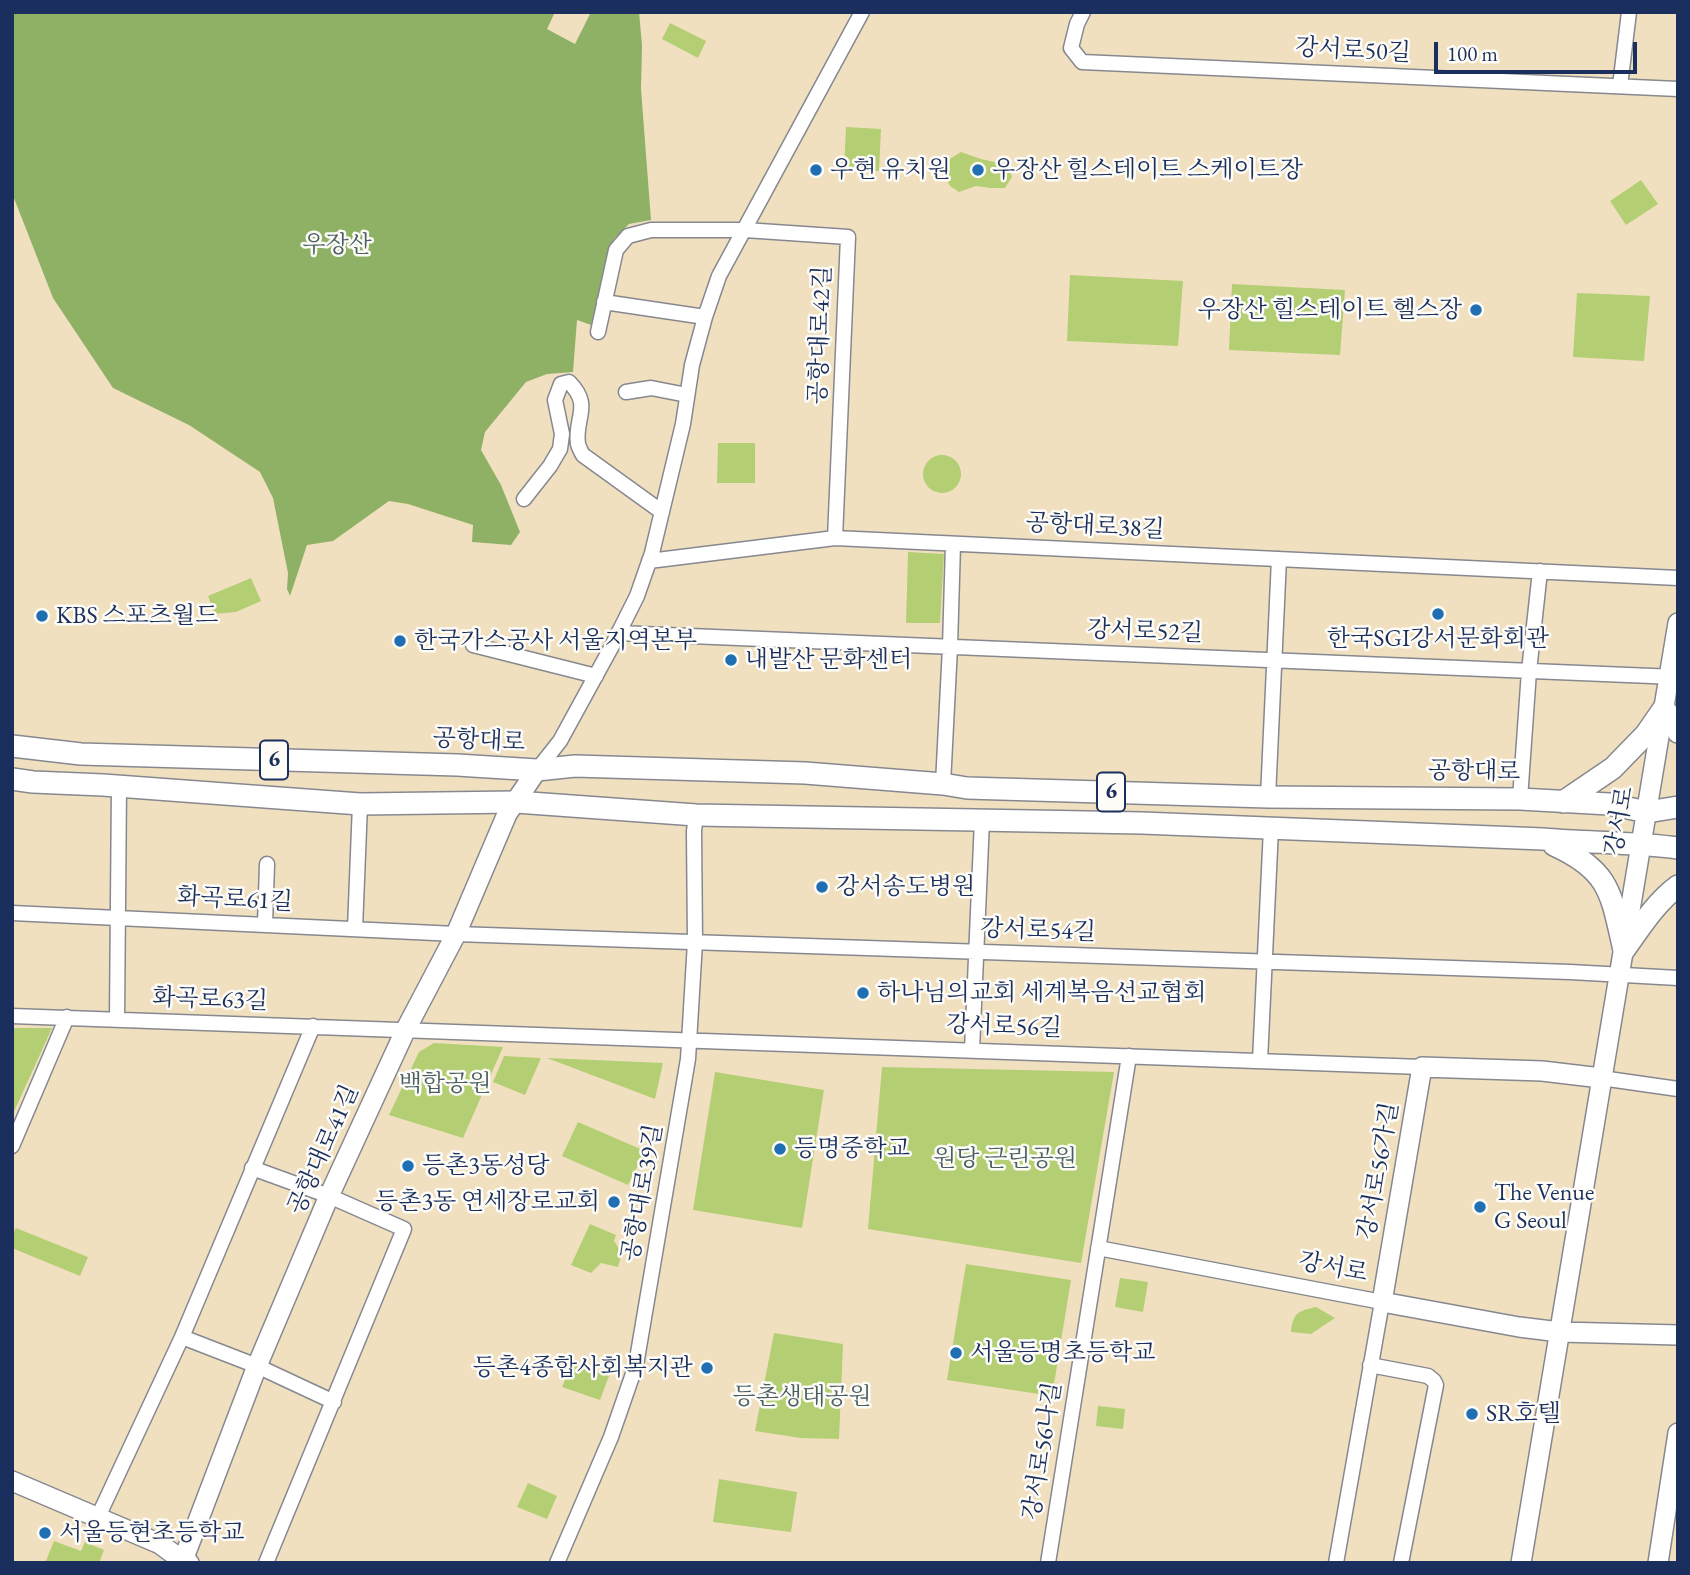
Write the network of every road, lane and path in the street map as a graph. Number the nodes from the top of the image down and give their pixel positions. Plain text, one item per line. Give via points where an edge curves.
1 (862, 12) edge
2 (1083, 12) edge
3 (1629, 12) edge
4 (1620, 86) junction
5 (1678, 89) edge
6 (745, 230) junction
7 (604, 302) junction
8 (705, 317) junction
9 (597, 332) dead end
10 (625, 392) dead end
11 (687, 395) junction
12 (524, 499) dead end
13 (662, 512) junction
14 (835, 538) junction
15 (953, 544) junction
16 (1279, 559) junction
17 (649, 561) junction
18 (1540, 571) junction
19 (1678, 578) edge
20 (1678, 623) edge
21 (618, 634) junction
22 (472, 645) dead end
23 (950, 647) junction
24 (1274, 660) junction
25 (1530, 671) junction
26 (596, 676) junction
27 (1673, 677) edge
28 (1664, 708) junction
29 (1678, 732) edge
30 (12, 746) edge
31 (537, 770) junction
32 (12, 779) edge
33 (943, 784) junction
34 (119, 786) junction
35 (1268, 797) junction
36 (1520, 799) junction
37 (516, 802) junction
38 (1563, 802) junction
39 (360, 804) junction
40 (1678, 807) edge
41 (1647, 812) junction
42 (696, 815) junction
43 (982, 820) junction
44 (1271, 828) junction
45 (1543, 839) junction
46 (1642, 843) junction
47 (1678, 848) edge
48 (267, 863) dead end
49 (1678, 886) edge
50 (12, 913) edge
51 (118, 918) junction
52 (265, 924) junction
53 (355, 929) junction
54 (456, 934) junction
55 (695, 942) junction
56 (1624, 950) junction
57 (977, 951) junction
58 (1266, 961) junction
59 (1619, 974) junction
60 (1678, 978) edge
61 (12, 1016) edge
62 (67, 1017) junction
63 (117, 1019) junction
64 (313, 1026) junction
65 (405, 1029) junction
66 (689, 1040) junction
67 (972, 1050) junction
68 (1129, 1056) junction
69 (1260, 1061) junction
70 (1422, 1067) junction
71 (1601, 1078) junction
72 (1678, 1089) edge
73 (12, 1146) edge
74 (252, 1168) junction
75 (329, 1196) junction
76 (1098, 1248) junction
77 (1382, 1302) junction
78 (1560, 1332) junction
79 (1678, 1335) edge
80 (182, 1337) junction
81 (1370, 1365) junction
82 (257, 1366) junction
83 (334, 1402) junction
84 (1678, 1433) edge
85 (12, 1481) edge
86 (98, 1517) junction
87 (185, 1562) edge
88 (266, 1563) edge
89 (557, 1563) edge
90 (1048, 1563) edge
91 (1336, 1563) edge
92 (1401, 1563) edge
93 (1521, 1563) edge
94 (1658, 1563) edge

1 - 6 street
2 - 4 street, 강서로50길 via 1071,48 1082,62
3 - 4 street
4 - 5 street, 강서로50길
6 - 7 street, 공항대로42길 via 651,230 628,236 616,250
6 - 8 street via 719,276
6 - 14 street, 공항대로42길 via 848,237
7 - 8 street
7 - 9 street, 공항대로42길
8 - 11 street
10 - 11 street via 651,388
11 - 13 street
12 - 13 street via 560,449 562,434 555,400 561,384 569,382 579,392 578,444 583,455
13 - 17 street
14 - 15 street, 공항대로38길
14 - 17 street, 공항대로38길
15 - 16 street, 공항대로38길
15 - 23 street
16 - 18 street, 공항대로38길
16 - 24 street
17 - 21 street
18 - 19 street, 공항대로38길
18 - 25 street
20 - 27 street, 강서로
21 - 23 street, 강서로52길
21 - 26 street
22 - 26 street
23 - 24 street, 강서로52길
23 - 33 street
24 - 25 street, 강서로52길
24 - 35 street
25 - 27 street, 강서로52길
25 - 36 street
26 - 31 street via 561,741
27 - 28 street, 강서로
28 - 29 main road
28 - 38 main road via 1613,768
28 - 41 street, 강서로
30 - 31 main road, 공항대로 / 6 via 81,754
31 - 33 main road, 공항대로 / 6 via 575,766 791,773
31 - 37 street, 공항대로41길
32 - 34 main road, 6
33 - 35 main road, 공항대로 / 6
34 - 39 main road, 6
34 - 51 street
35 - 36 main road, 공항대로 / 6
36 - 38 main road, 공항대로 / 6
37 - 39 main road, 6
37 - 42 main road, 6
37 - 54 street, 공항대로41길
38 - 41 main road, 공항대로 / 6
39 - 53 street
40 - 41 main road, 공항대로 / 6
41 - 46 street, 강서로
42 - 43 main road, 6
42 - 55 street, 공항대로39길
43 - 44 main road, 6
43 - 57 street
44 - 45 main road, 6
44 - 58 street
45 - 46 main road, 6
45 - 56 main road via 1577,855 1600,878 1612,897
46 - 47 main road, 6
46 - 56 street, 강서로
48 - 52 street
49 - 56 main road
50 - 51 street, 화곡로61길
51 - 52 street, 화곡로61길
51 - 63 street
52 - 53 street, 화곡로61길
53 - 54 street, 화곡로61길
54 - 55 street, 강서로54길
54 - 65 street, 공항대로41길
55 - 57 street, 강서로54길
55 - 66 street, 공항대로39길
56 - 59 street, 강서로
57 - 58 street, 강서로54길
57 - 67 street
58 - 59 street, 강서로54길
58 - 69 street
59 - 60 street
59 - 71 street, 강서로
61 - 62 street, 화곡로63길
62 - 63 street, 화곡로63길
62 - 73 street
63 - 64 street, 화곡로63길
64 - 65 street, 화곡로63길
64 - 74 street
65 - 66 street, 강서로56길
65 - 75 street, 공항대로41길
66 - 67 street, 강서로56길
66 - 89 street, 공항대로39길 via 636,1365
67 - 68 street, 강서로56길
68 - 69 street, 강서로56길
68 - 76 street, 강서로56나길
69 - 70 street, 강서로56길
70 - 71 street, 강서로56길
70 - 77 street, 강서로56가길
71 - 72 street
71 - 78 street, 강서로
74 - 75 street
74 - 80 street
75 - 82 street, 공항대로41길
75 - 83 street via 404,1229
76 - 77 street, 강서로
76 - 90 street, 강서로56나길
77 - 78 street, 강서로
77 - 81 street, 강서로56가길
78 - 79 street
78 - 93 street, 강서로
80 - 82 street
80 - 86 street
81 - 91 street, 강서로56가길
81 - 92 street via 1428,1376 1436,1385
82 - 83 street
82 - 87 street, 공항대로41길
83 - 88 street
84 - 94 street
85 - 86 street
86 - 87 street via 160,1544

